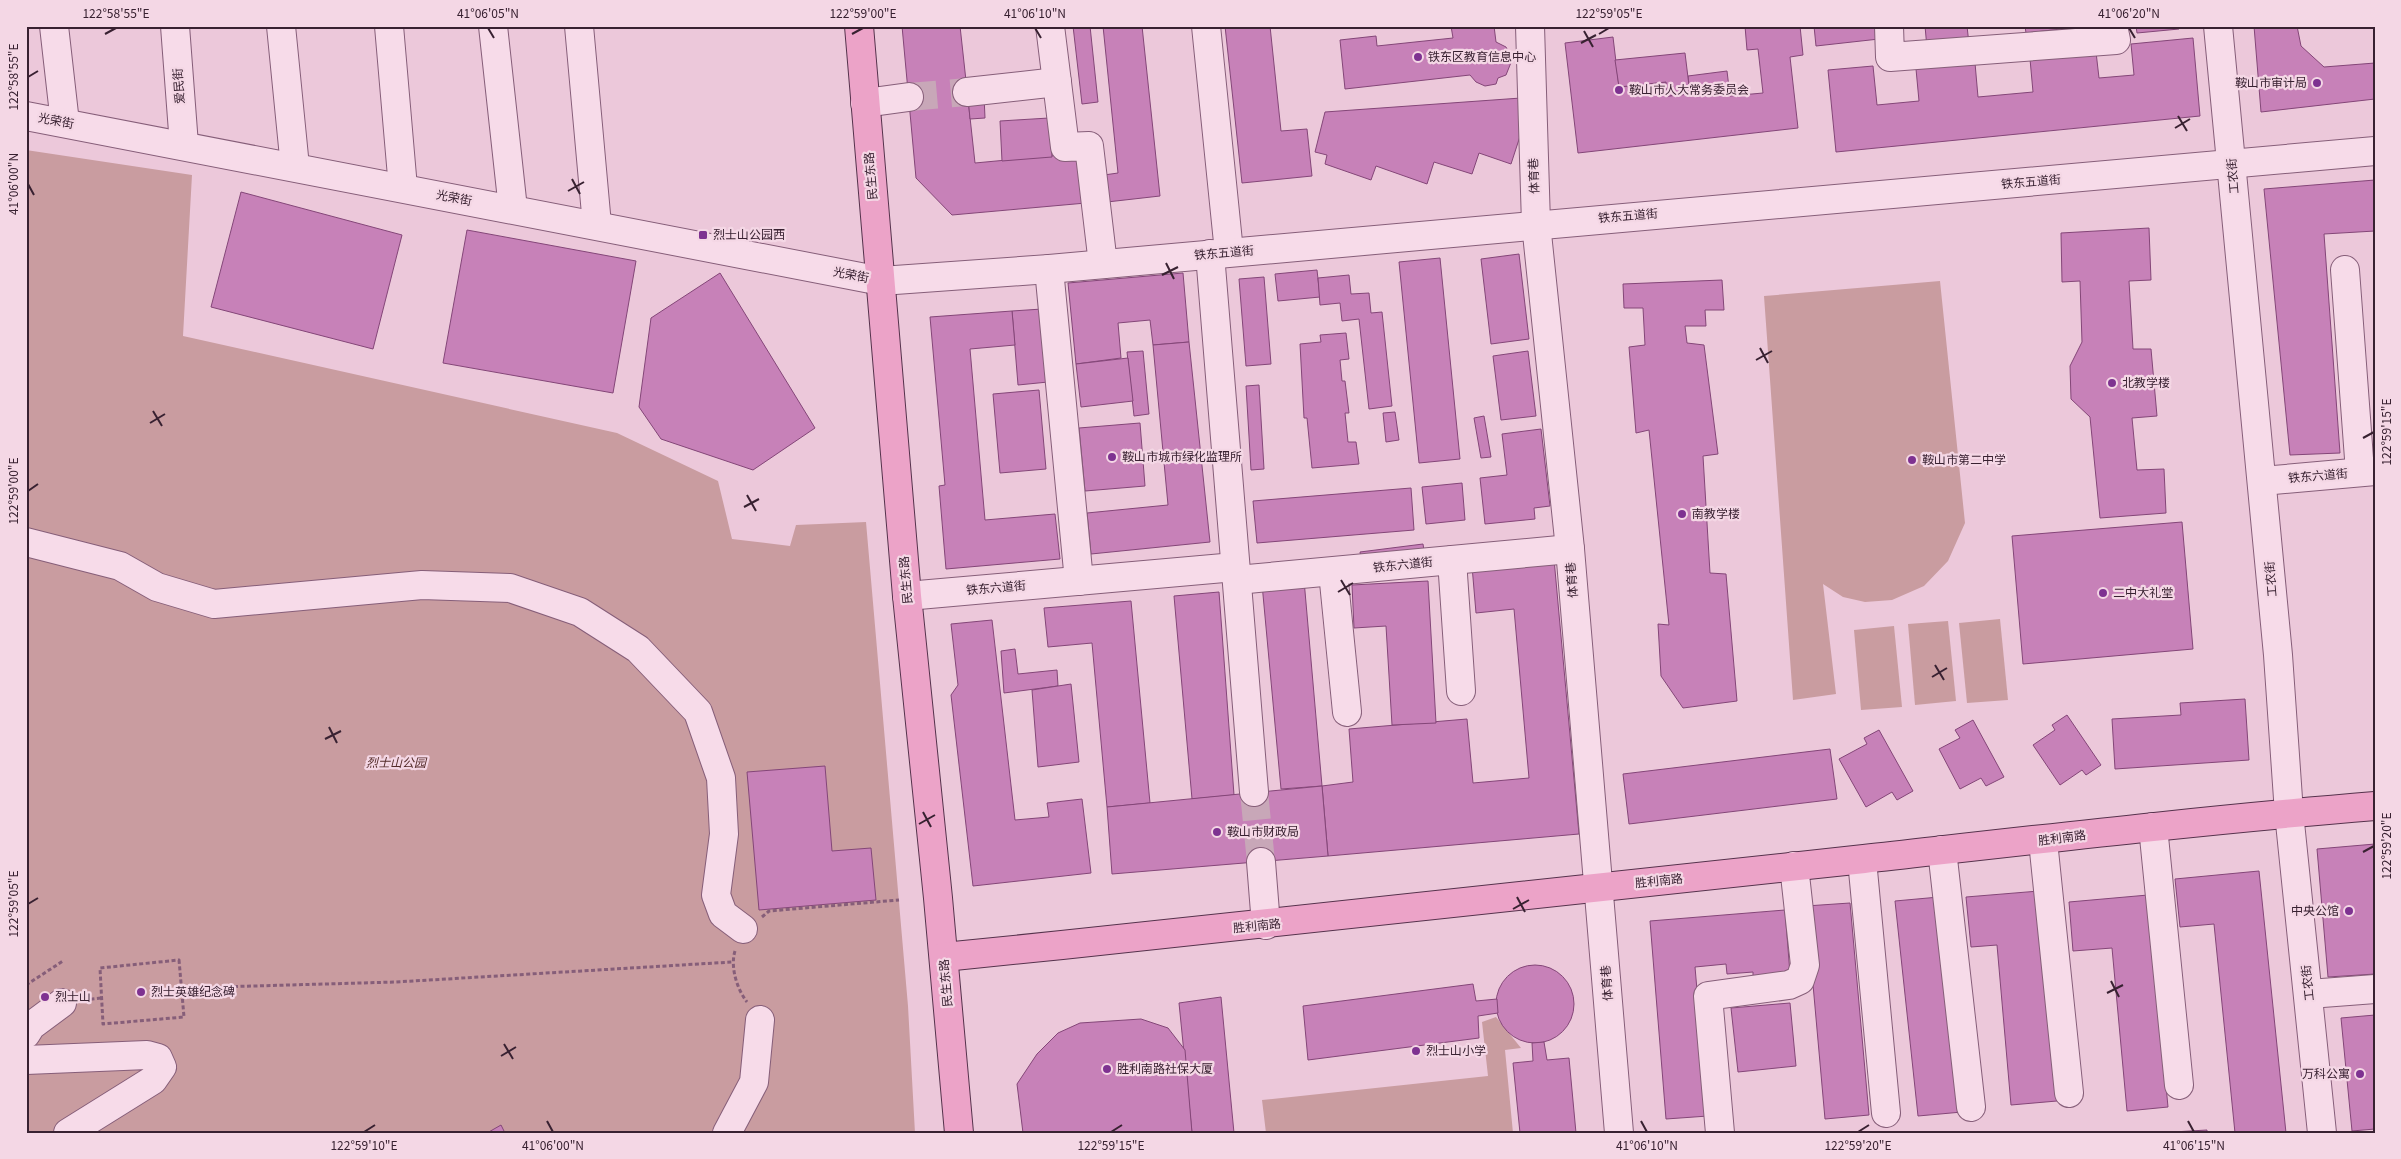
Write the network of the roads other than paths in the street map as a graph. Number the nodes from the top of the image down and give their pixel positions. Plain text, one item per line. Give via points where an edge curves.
1 (54, 26) edge
2 (175, 26) edge
3 (281, 26) edge
4 (389, 26) edge
5 (493, 26) edge
6 (578, 26) edge
7 (859, 26) edge
8 (1050, 26) edge
9 (1206, 26) edge
10 (1889, 26) edge
11 (2114, 26) edge
12 (2218, 26) edge
13 (1531, 27) edge
14 (1057, 82) junction
15 (967, 92) tunnel mouth
16 (909, 97) tunnel mouth
17 (865, 103) junction
18 (26, 116) edge
19 (65, 123) junction
20 (184, 146) junction
21 (2375, 151) edge
22 (2232, 166) junction
23 (295, 167) junction
24 (403, 188) junction
25 (513, 209) junction
26 (1536, 224) junction
27 (597, 225) junction
28 (1219, 253) junction
29 (1103, 264) junction
30 (1049, 269) junction
31 (2345, 270) dead end
32 (881, 281) junction
33 (2367, 471) edge
34 (2262, 481) junction
35 (26, 542) edge
36 (1570, 550) junction
37 (1452, 560) junction
38 (1333, 572) junction
39 (1236, 574) junction
40 (1078, 581) junction
41 (907, 596) junction
42 (1461, 691) dead end
43 (1347, 712) dead end
44 (1254, 792) tunnel mouth
45 (2375, 806) edge
46 (2289, 813) junction
47 (2153, 826) junction
48 (2043, 841) junction
49 (1942, 850) junction
50 (1862, 860) junction
51 (1261, 862) tunnel mouth
52 (1794, 866) junction
53 (1598, 887) junction
54 (1266, 925) junction
55 (743, 929) road end
56 (944, 957) junction
57 (2375, 989) edge
58 (2309, 994) junction
59 (72, 1002) road end
60 (760, 1020) road end
61 (26, 1034) edge
62 (26, 1060) edge
63 (2179, 1085) dead end
64 (2069, 1093) dead end
65 (1971, 1107) dead end
66 (1886, 1114) dead end
67 (68, 1133) edge
68 (727, 1133) edge
69 (959, 1133) edge
70 (1620, 1133) edge
71 (1720, 1133) edge
72 (2322, 1133) edge

1 - 19 street
2 - 20 street, 爱民街
3 - 23 street
4 - 24 street
5 - 25 street
6 - 27 street
7 - 17 main road, 民生东路
8 - 14 street
9 - 28 street
10 - 11 street via 1890,57 2116,40
12 - 22 street, 工农街
13 - 26 street, 体育巷
14 - 15 street
14 - 29 street via 1065,147 1089,146
16 - 17 street
17 - 32 main road, 民生东路
18 - 19 street, 光荣街
19 - 20 street, 光荣街
20 - 23 street, 光荣街
21 - 22 street, 铁东五道街
22 - 26 street, 铁东五道街
22 - 34 street, 工农街
23 - 24 street, 光荣街
24 - 25 street, 光荣街
25 - 27 street, 光荣街
26 - 28 street, 铁东五道街
26 - 36 street, 体育巷
27 - 32 street, 光荣街
28 - 29 street, 铁东五道街
28 - 39 street
29 - 30 street, 铁东五道街
30 - 32 street, 铁东五道街
30 - 40 street
31 - 33 street
32 - 41 main road, 民生东路
33 - 34 street, 铁东六道街
34 - 46 street, 工农街
35 - 55 street via 120,566 157,587 214,604 422,585 510,588 580,612 638,649 698,712 721,778 724,834 716,895 723,914
36 - 37 street, 铁东六道街
36 - 53 street, 体育巷
37 - 38 street, 铁东六道街
37 - 42 street
38 - 39 street, 铁东六道街
38 - 43 street
39 - 40 street, 铁东六道街
39 - 44 street
40 - 41 street, 铁东六道街
41 - 56 main road, 民生东路
45 - 46 main road, 胜利南路
46 - 47 main road, 胜利南路
46 - 58 street, 工农街
47 - 48 main road, 胜利南路
47 - 63 street
48 - 49 main road, 胜利南路
48 - 64 street
49 - 50 main road, 胜利南路
49 - 65 street
50 - 52 main road, 胜利南路
50 - 66 street
51 - 54 street
52 - 53 main road, 胜利南路
52 - 71 street via 1805,965 1800,980 1788,985 1708,996
53 - 54 main road, 胜利南路
53 - 70 street, 体育巷
54 - 56 main road, 胜利南路
56 - 69 main road, 民生东路
57 - 58 street
58 - 72 street, 工农街
59 - 61 street via 31,1026
60 - 68 street via 754,1082
62 - 67 street via 158,1058 162,1067 153,1080

